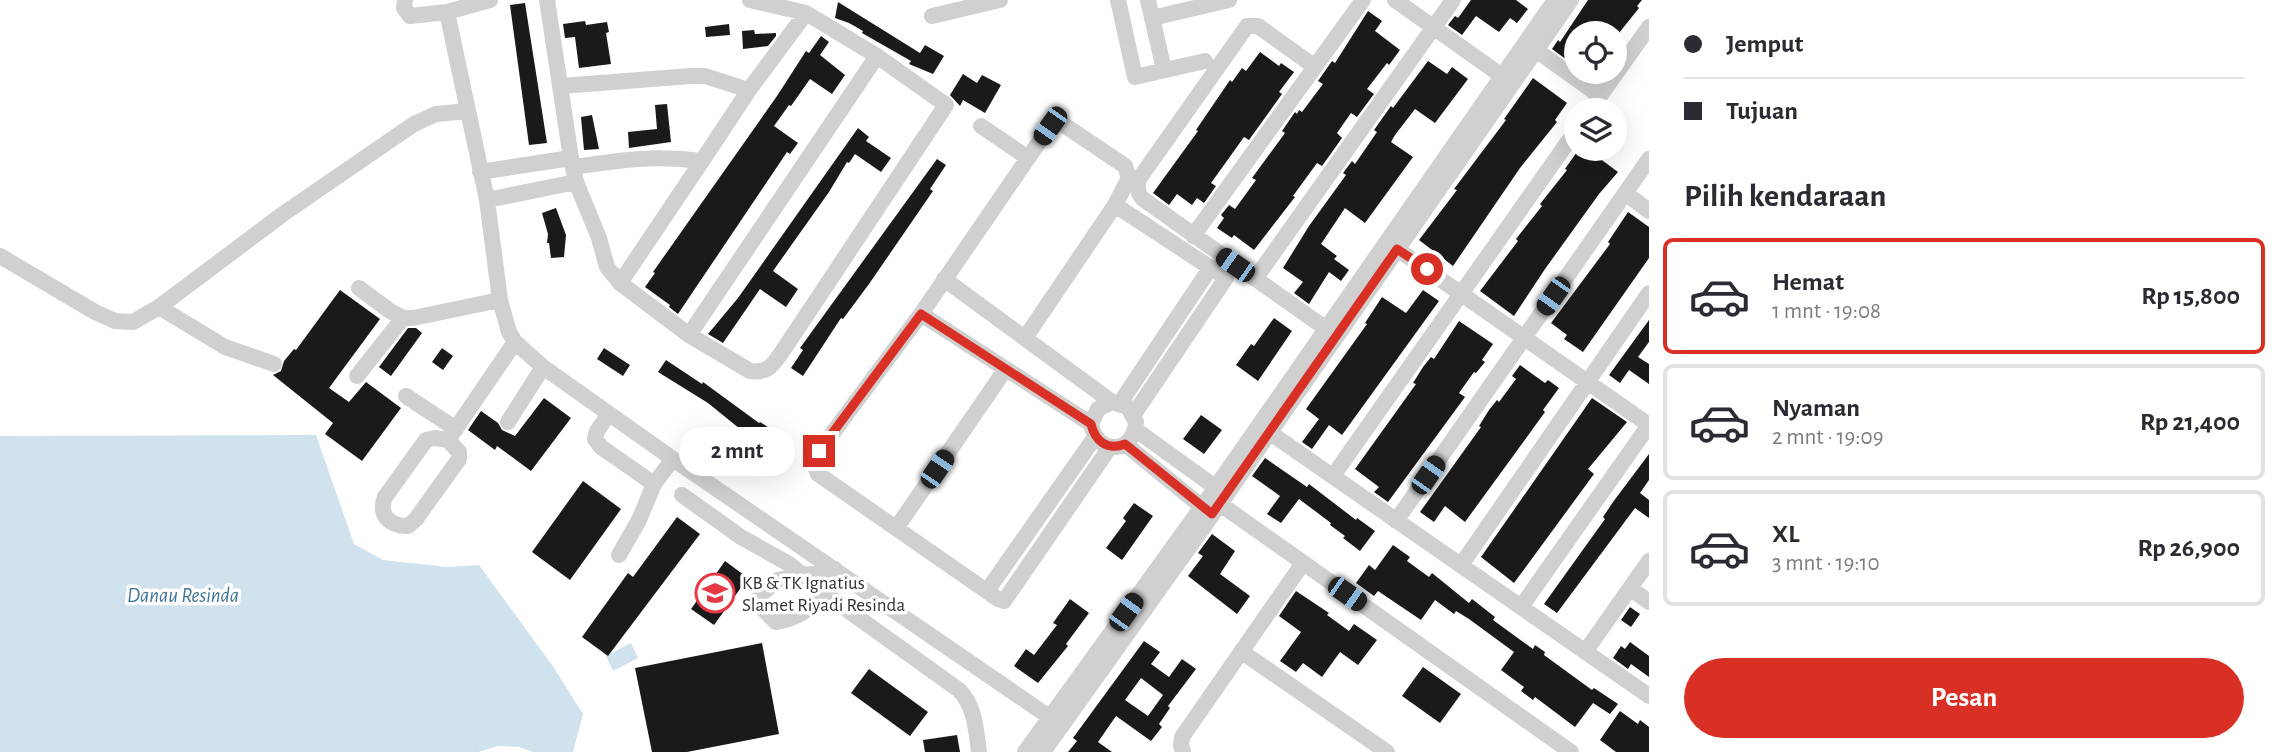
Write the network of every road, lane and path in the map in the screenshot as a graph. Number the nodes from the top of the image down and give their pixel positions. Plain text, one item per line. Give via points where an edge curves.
1 (405, 0) edge
2 (490, 0) edge
3 (547, 0) edge
4 (750, 0) edge
5 (1000, 0) edge
6 (1118, 0) edge
7 (1148, 0) edge
8 (1229, 0) edge
9 (1363, 0) edge
10 (1395, 0) edge
11 (1453, 0) edge
12 (1555, 0) edge
13 (1571, 0) edge
14 (447, 12) junction
15 (806, 13) junction
16 (932, 16) dead end
17 (1152, 18) junction
18 (1434, 27) junction
19 (1649, 27) edge
20 (1536, 50) junction
21 (877, 56) junction
22 (1205, 61) dead end
23 (1315, 67) junction
24 (1164, 71) junction
25 (1511, 71) junction
26 (561, 86) junction
27 (749, 90) junction
28 (1600, 96) joint
29 (468, 111) junction
30 (981, 126) dead end
31 (1564, 147) edge
32 (1028, 158) junction
33 (1649, 159) edge
34 (702, 161) junction
35 (574, 169) junction
36 (480, 172) junction
37 (1625, 193) junction
38 (487, 200) junction
39 (1115, 205) junction
40 (1649, 211) edge
41 (1193, 236) junction
42 (1390, 248) junction
43 (0, 256) edge
44 (1211, 267) junction
45 (944, 279) junction
46 (1255, 279) junction
47 (620, 284) junction
48 (359, 288) dead end
49 (1461, 293) junction
50 (1649, 293) edge
51 (500, 300) junction
52 (159, 307) junction
53 (921, 314) junction
54 (403, 318) junction
55 (1325, 328) junction
56 (689, 335) junction
57 (1524, 337) junction
58 (1025, 338) junction
59 (515, 342) junction
60 (274, 364) dead end
61 (543, 367) junction
62 (1004, 370) junction
63 (357, 376) dead end
64 (1587, 381) junction
65 (406, 396) dead end
66 (1116, 402) junction
67 (609, 414) junction
68 (1134, 414) junction
69 (508, 422) dead end
70 (1649, 425) edge
71 (1093, 430) junction
72 (1136, 430) junction
73 (1269, 432) junction
74 (452, 435) junction
75 (1117, 446) junction
76 (673, 459) junction
77 (1333, 476) junction
78 (654, 484) junction
79 (682, 495) dead end
80 (1215, 501) junction
81 (1396, 520) junction
82 (897, 527) junction
83 (619, 555) dead end
84 (1649, 561) edge
85 (1303, 563) junction
86 (1461, 565) junction
87 (835, 569) junction
88 (802, 574) junction
89 (1630, 588) junction
90 (987, 591) junction
91 (826, 594) junction
92 (1649, 602) edge
93 (1521, 607) junction
94 (1242, 652) junction
95 (1585, 652) junction
96 (976, 666) junction
97 (959, 690) junction
98 (1649, 696) edge
99 (1055, 721) junction
100 (979, 752) edge
101 (1025, 752) edge
102 (1043, 752) edge
103 (1183, 752) edge
104 (1387, 752) edge
105 (1571, 752) edge

1 - 14 street via 410,16
2 - 14 street
3 - 26 street
4 - 15 street
5 - 16 street
6 - 24 street via 1135,77
7 - 17 street
8 - 17 street
9 - 23 street
10 - 18 street
11 - 18 street
12 - 25 street
13 - 20 street
14 - 29 street
15 - 21 street
15 - 27 street
17 - 24 street
18 - 25 street
18 - 46 street
19 - 28 street
20 - 25 street
20 - 28 street
21 - 56 street
21 - 56 street via 946,105 786,346 761,373
22 - 24 street
23 - 41 street
23 - 41 street via 1258,26 1243,31 1139,179 1138,194
25 - 42 street
26 - 27 street via 691,75
26 - 35 street
27 - 34 street
29 - 36 street
29 - 52 street via 436,114 415,124 283,214
30 - 32 street
31 - 49 street
32 - 39 street via 1050,126 1061,123 1125,166 1129,178
32 - 45 street
33 - 37 street
34 - 35 street via 638,157
34 - 47 street
35 - 36 street
35 - 38 street
35 - 47 street via 607,267
36 - 38 street
37 - 40 street
37 - 57 street
38 - 51 street
39 - 44 street
39 - 58 street
41 - 46 street
42 - 49 street
42 - 55 street
42 - 73 street
43 - 52 street via 115,321 133,322
44 - 66 street
44 - 68 street via 1225,279
45 - 53 street
45 - 58 street
46 - 55 street
47 - 56 street
48 - 54 street
49 - 57 street
49 - 77 street
50 - 64 street
51 - 54 street
51 - 59 street
52 - 60 street via 225,347
53 - 62 street
53 - 82 street via 814,464 818,474
54 - 63 street
55 - 80 street
57 - 64 street
57 - 81 street
58 - 66 street
59 - 61 street
59 - 74 street
61 - 67 street
61 - 69 street
62 - 71 street
62 - 82 street
64 - 70 street
64 - 86 street
65 - 74 street
66 - 68 street
66 - 71 street via 1098,409
67 - 76 street
67 - 78 street via 595,439
68 - 72 street
70 - 93 street
71 - 75 street via 1101,443
71 - 90 street
72 - 75 street
72 - 80 street
73 - 77 street
73 - 80 street
74 - 74 street via 426,440 385,498 384,516 397,526 408,526 416,519 459,459
75 - 80 street
75 - 90 street via 1004,601
76 - 78 street
76 - 87 street
77 - 81 street
78 - 83 street
79 - 88 street
80 - 85 street
80 - 99 street
81 - 86 street
82 - 90 street
84 - 89 street
85 - 94 street
85 - 105 street
86 - 93 street
87 - 88 street
87 - 96 street
88 - 91 street
88 - 91 street via 777,580 760,596 768,616 776,622 787,621
89 - 92 street
89 - 95 street
91 - 97 street
93 - 95 street
94 - 103 street via 1182,737
94 - 104 street
95 - 98 street
96 - 97 street
96 - 99 street
97 - 100 street via 971,707
99 - 101 street
99 - 102 street

